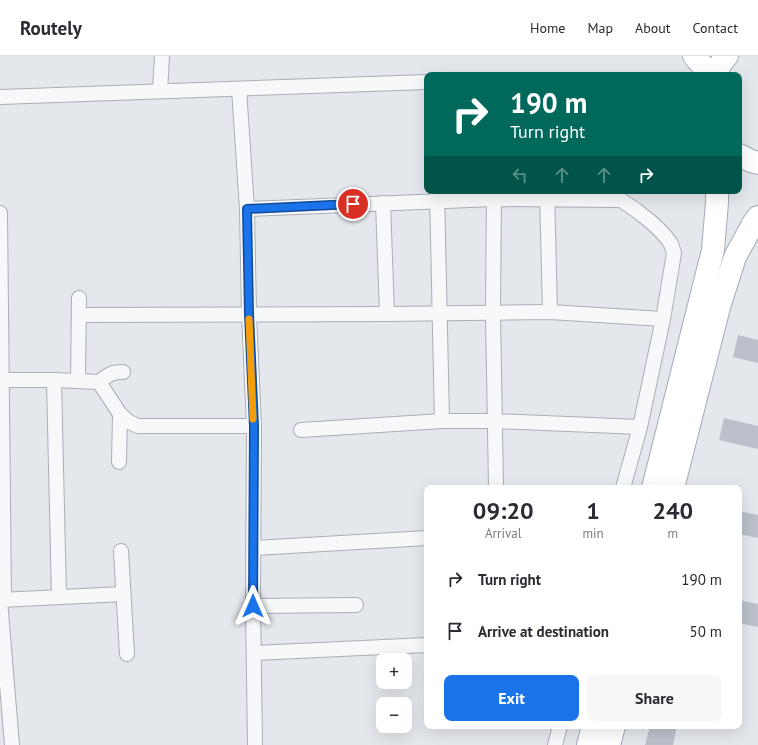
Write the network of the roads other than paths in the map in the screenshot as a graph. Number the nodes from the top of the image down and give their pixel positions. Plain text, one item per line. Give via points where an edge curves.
1 (162, 56) edge
2 (694, 56) edge
3 (728, 56) edge
4 (707, 72) edge
5 (717, 72) edge
6 (424, 82) edge
7 (239, 88) junction
8 (160, 92) junction
9 (0, 97) edge
10 (742, 156) edge
11 (758, 163) edge
12 (717, 194) edge
13 (494, 195) edge
14 (547, 195) edge
15 (437, 196) edge
16 (383, 203) junction
17 (247, 209) junction
18 (0, 213) edge
19 (758, 217) edge
20 (79, 298) dead end
21 (493, 312) junction
22 (550, 312) junction
23 (439, 313) junction
24 (249, 314) junction
25 (387, 314) junction
26 (78, 315) junction
27 (663, 319) junction
28 (123, 372) dead end
29 (2, 380) junction
30 (54, 380) junction
31 (78, 381) junction
32 (99, 382) junction
33 (120, 414) junction
34 (442, 421) junction
35 (494, 421) junction
36 (254, 426) junction
37 (640, 427) junction
38 (301, 430) dead end
39 (120, 462) dead end
40 (496, 485) edge
41 (624, 485) edge
42 (654, 485) edge
43 (674, 485) edge
44 (424, 538) edge
45 (254, 548) junction
46 (121, 551) dead end
47 (123, 594) junction
48 (60, 597) junction
49 (2, 599) edge
50 (356, 605) dead end
51 (253, 606) junction
52 (424, 644) edge
53 (254, 653) junction
54 (127, 654) dead end
55 (559, 729) edge
56 (592, 729) edge
57 (613, 729) edge
58 (12, 745) edge
59 (255, 745) edge
60 (555, 745) edge
61 (588, 745) edge
62 (609, 745) edge

1 - 8 street
2 - 4 main road
3 - 5 main road
6 - 7 street
7 - 8 street
7 - 17 street
8 - 9 street
10 - 11 main road
12 - 42 main road via 713,250
13 - 14 street
13 - 15 street
13 - 21 street
14 - 22 street
14 - 27 street via 621,200 635,209 664,236 674,253
15 - 16 street
15 - 23 street
16 - 17 street
16 - 25 street
17 - 24 street
18 - 29 street
19 - 43 main road via 735,257 719,307
20 - 26 street
21 - 22 street
21 - 23 street
21 - 35 street
22 - 27 street
23 - 25 street
23 - 34 street
24 - 25 street
24 - 26 street
24 - 36 street
26 - 31 street
27 - 37 street
28 - 32 street via 108,375
29 - 30 street
29 - 49 street
30 - 31 street
30 - 48 street
31 - 32 street
32 - 33 street
33 - 36 street via 128,422 138,426
33 - 39 street
34 - 35 street
34 - 38 street
35 - 37 street
35 - 40 street
36 - 45 street
37 - 41 street
44 - 45 street
45 - 51 street
46 - 47 street
47 - 48 street
47 - 54 street
48 - 49 street
49 - 58 street
50 - 51 street
51 - 53 street
52 - 53 street
53 - 59 street
55 - 60 street
56 - 61 main road
57 - 62 main road

